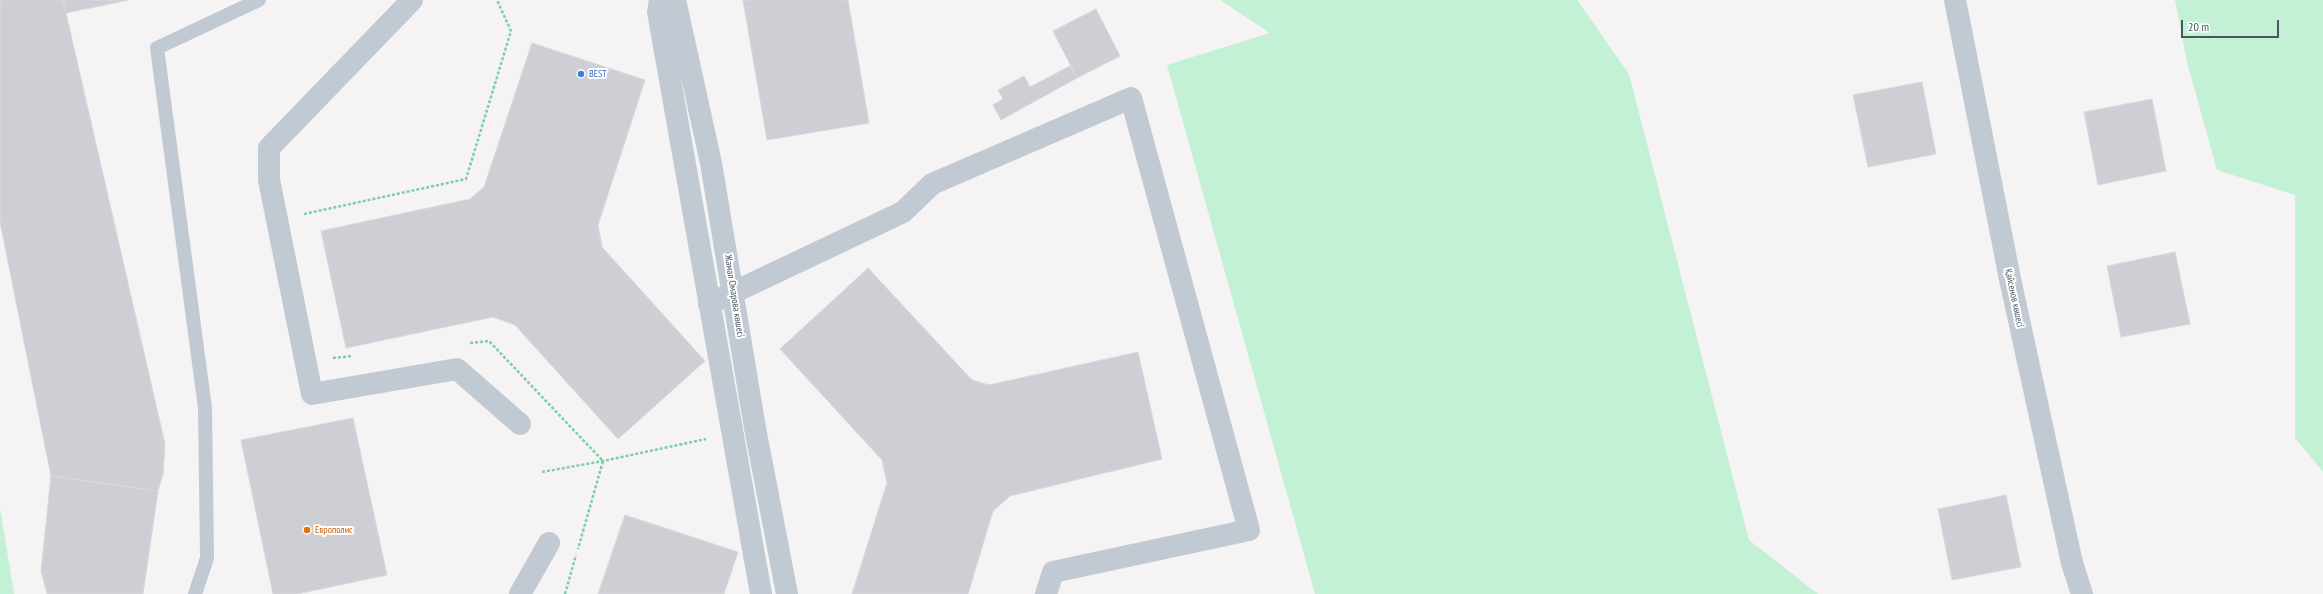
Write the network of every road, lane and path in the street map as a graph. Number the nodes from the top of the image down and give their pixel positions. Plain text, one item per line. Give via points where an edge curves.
1 (259, 0) edge
2 (412, 0) edge
3 (497, 0) edge
4 (660, 0) edge
5 (675, 0) edge
6 (1954, 0) edge
7 (305, 221) dead end
8 (734, 293) junction
9 (709, 304) junction
10 (466, 344) dead end
11 (356, 356) dead end
12 (325, 359) dead end
13 (520, 424) dead end
14 (731, 433) junction
15 (603, 461) junction
16 (542, 472) dead end
17 (549, 543) dead end
18 (195, 594) edge
19 (520, 594) edge
20 (565, 594) edge
21 (761, 594) edge
22 (787, 594) edge
23 (1046, 594) edge
24 (2082, 594) edge

1 - 18 lane via 158,48 205,408 207,558
2 - 13 street via 269,148 269,180 312,394 457,369
3 - 7 path via 511,31 466,179 304,213
4 - 9 street via 658,12
5 - 8 street, Жамал Омарова көшесі via 711,163
6 - 24 street, Қайсенов көшесі via 2012,287 2072,563
8 - 9 street
8 - 22 street, Жамал Омарова көшесі via 755,428
8 - 23 street via 903,212 932,184 1131,98 1249,530 1052,572
9 - 14 street
10 - 15 path via 490,341
11 - 12 path
14 - 15 path
14 - 21 street
15 - 16 path
15 - 20 path
17 - 19 street

